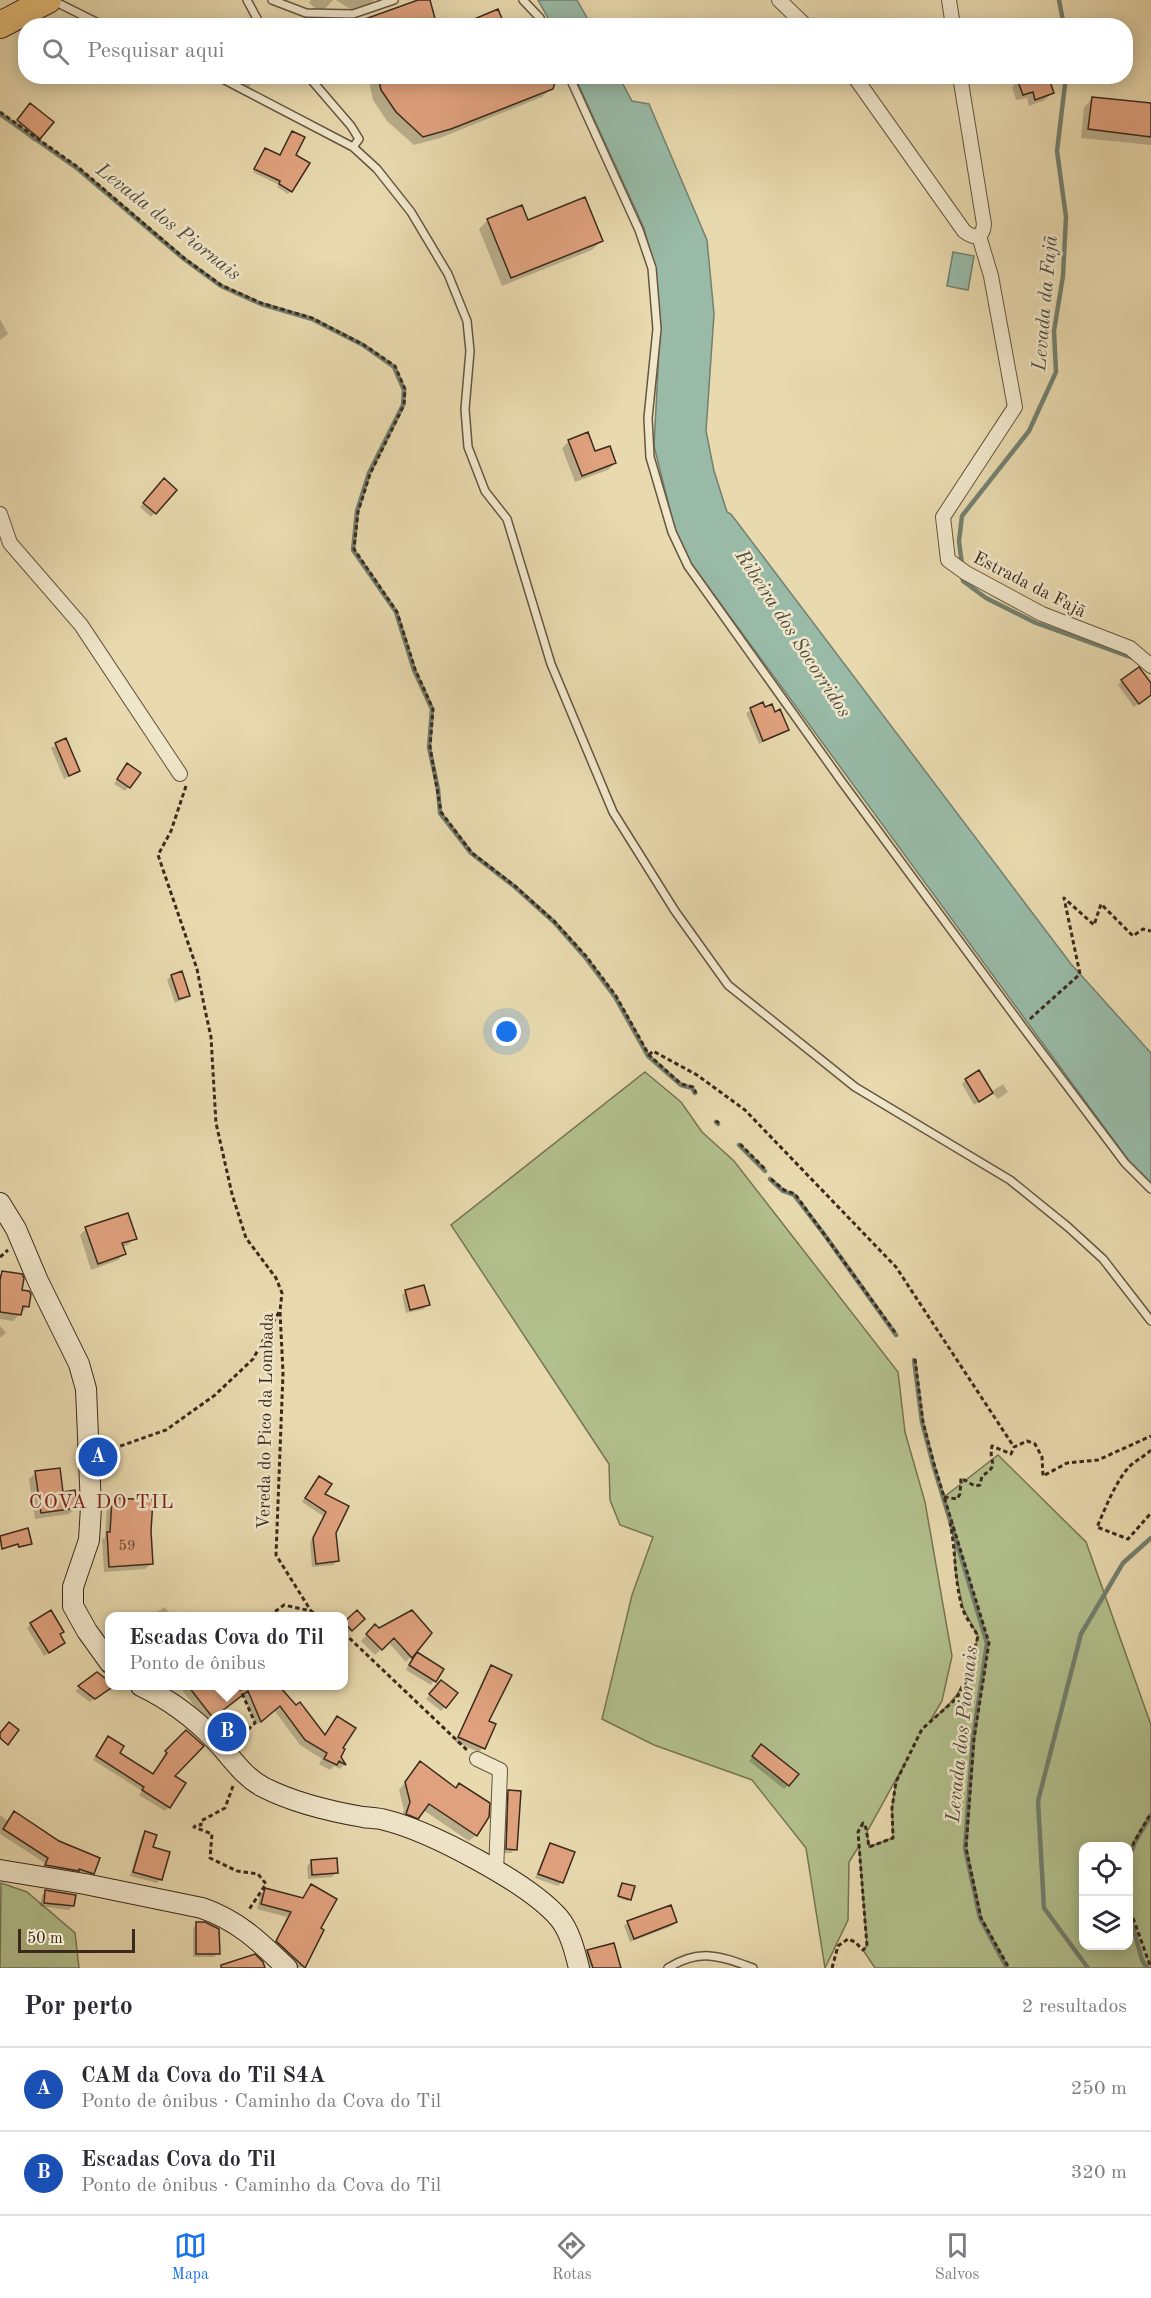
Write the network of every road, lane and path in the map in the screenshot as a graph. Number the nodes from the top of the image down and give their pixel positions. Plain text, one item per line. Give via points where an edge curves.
1 (50, 0) edge
2 (247, 0) edge
3 (272, 0) edge
4 (394, 0) edge
5 (524, 0) edge
6 (779, 0) edge
7 (949, 0) edge
8 (87, 18) edge
9 (257, 18) edge
10 (540, 18) edge
11 (798, 18) edge
12 (952, 18) edge
13 (0, 25) edge
14 (231, 84) edge
15 (315, 84) edge
16 (573, 84) edge
17 (860, 84) edge
18 (961, 84) edge
19 (0, 112) edge
20 (353, 147) junction
21 (979, 236) junction
22 (0, 514) edge
23 (1151, 666) edge
24 (180, 774) joint
25 (1151, 931) edge
26 (1022, 1026) junction
27 (649, 1055) junction
28 (696, 1093) dead end
29 (740, 1144) dead end
30 (765, 1168) dead end
31 (771, 1179) dead end
32 (1151, 1189) edge
33 (0, 1203) edge
34 (280, 1311) junction
35 (1151, 1321) edge
36 (897, 1335) dead end
37 (915, 1359) dead end
38 (1151, 1436) edge
39 (1014, 1447) junction
40 (1151, 1450) edge
41 (90, 1457) junction
42 (944, 1497) junction
43 (1151, 1513) edge
44 (311, 1611) joint
45 (275, 1612) edge
46 (348, 1637) edge
47 (105, 1656) edge
48 (149, 1690) edge
49 (241, 1690) edge
50 (225, 1751) junction
51 (477, 1759) joint
52 (242, 1772) junction
53 (1151, 1813) edge
54 (1133, 1845) edge
55 (0, 1870) edge
56 (496, 1872) junction
57 (220, 1914) junction
58 (1133, 1918) edge
59 (287, 1968) edge
60 (579, 1968) edge
61 (668, 1968) edge
62 (753, 1968) edge
63 (832, 1968) edge
64 (1009, 1968) edge
65 (1151, 1968) edge

1 - 8 lane
1 - 13 highway
2 - 9 lane
3 - 4 lane via 306,13 353,14
5 - 10 lane
6 - 11 street
7 - 12 street
14 - 20 lane
15 - 20 lane via 359,139
16 - 26 lane via 639,230 652,268 657,329 648,418 650,458 672,532 688,566
17 - 21 street via 964,231
18 - 21 street via 984,225
19 - 27 path via 79,168 221,285 261,303 312,318 394,366 405,389 404,405 370,474 358,512 354,549 397,612 433,709 430,747 441,812 472,853 554,921 586,956 616,996
20 - 35 lane via 377,169 411,212 448,274 467,321 468,447 485,491 507,519 550,663 613,812 675,911 728,985 855,1087 1019,1186 1103,1259
21 - 23 street, Estrada da Fajã via 991,276 1015,407 943,517 948,560 1042,614 1130,648
22 - 24 street via 10,543 81,625
24 - 34 path, Vereda do Pico da Lombada via 187,788 158,855 197,969 211,1037 216,1123 232,1194 246,1238 276,1278 282,1293
25 - 26 path via 1143,929 1133,936 1101,904 1094,925 1064,898 1080,974
26 - 32 lane via 1125,1163
27 - 28 path
27 - 39 path via 653,1051 697,1075 745,1110 896,1267
29 - 30 path
31 - 36 path via 795,1194
33 - 41 street via 79,1364 86,1389
34 - 41 path via 253,1359 214,1395 166,1430
34 - 44 path, Vereda do Pico da Lombada via 283,1373 276,1556
37 - 42 path via 923,1422
38 - 39 path via 1098,1460 1067,1463 1043,1476 1042,1457 1035,1444 1027,1441
39 - 42 path via 1011,1454 992,1446 994,1465 982,1476 980,1485 962,1478 957,1499
40 - 43 path via 1121,1478 1097,1527 1128,1539
41 - 47 street via 88,1540 73,1587 73,1606
42 - 63 path via 955,1543 955,1569 963,1608 978,1636 957,1698 922,1728 896,1782 893,1838 869,1847 862,1823 858,1832 867,1946 863,1950 848,1939 838,1946
42 - 64 path via 989,1643 974,1739 966,1848 981,1918
44 - 45 path via 284,1605
46 - 51 path
48 - 50 street via 195,1721
49 - 50 path via 255,1723
50 - 52 street
51 - 56 street via 500,1770
52 - 56 street via 260,1786 297,1802 386,1820 432,1837
52 - 57 path via 225,1808 194,1827 212,1834 210,1858 258,1874 266,1884 247,1913 233,1917
53 - 54 path
55 - 57 street via 76,1882
56 - 60 street via 531,1893 559,1918
57 - 59 street via 236,1922
58 - 65 path
61 - 62 lane via 700,1955

